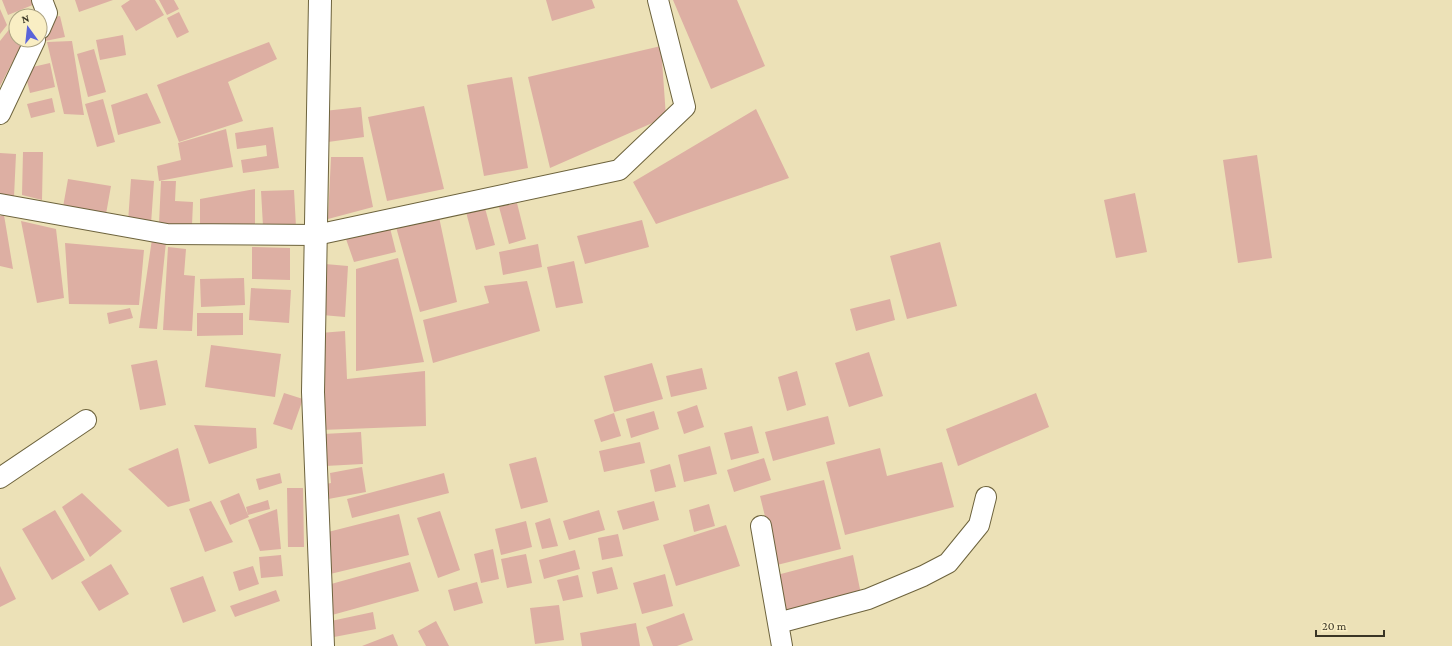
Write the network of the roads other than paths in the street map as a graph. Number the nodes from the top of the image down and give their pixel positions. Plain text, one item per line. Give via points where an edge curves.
1 (320, 0) edge
2 (658, 0) edge
3 (31, 48) edge
4 (0, 114) edge
5 (0, 204) edge
6 (316, 235) junction
7 (86, 420) dead end
8 (0, 478) edge
9 (986, 497) dead end
10 (761, 526) dead end
11 (778, 623) junction
12 (323, 646) edge
13 (782, 646) edge

1 - 6 street
2 - 6 street via 685,108 619,170
3 - 4 street
5 - 6 street via 167,234
6 - 12 street via 313,392
7 - 8 street
9 - 11 street via 979,525 948,563 868,599
10 - 11 street
11 - 13 street

